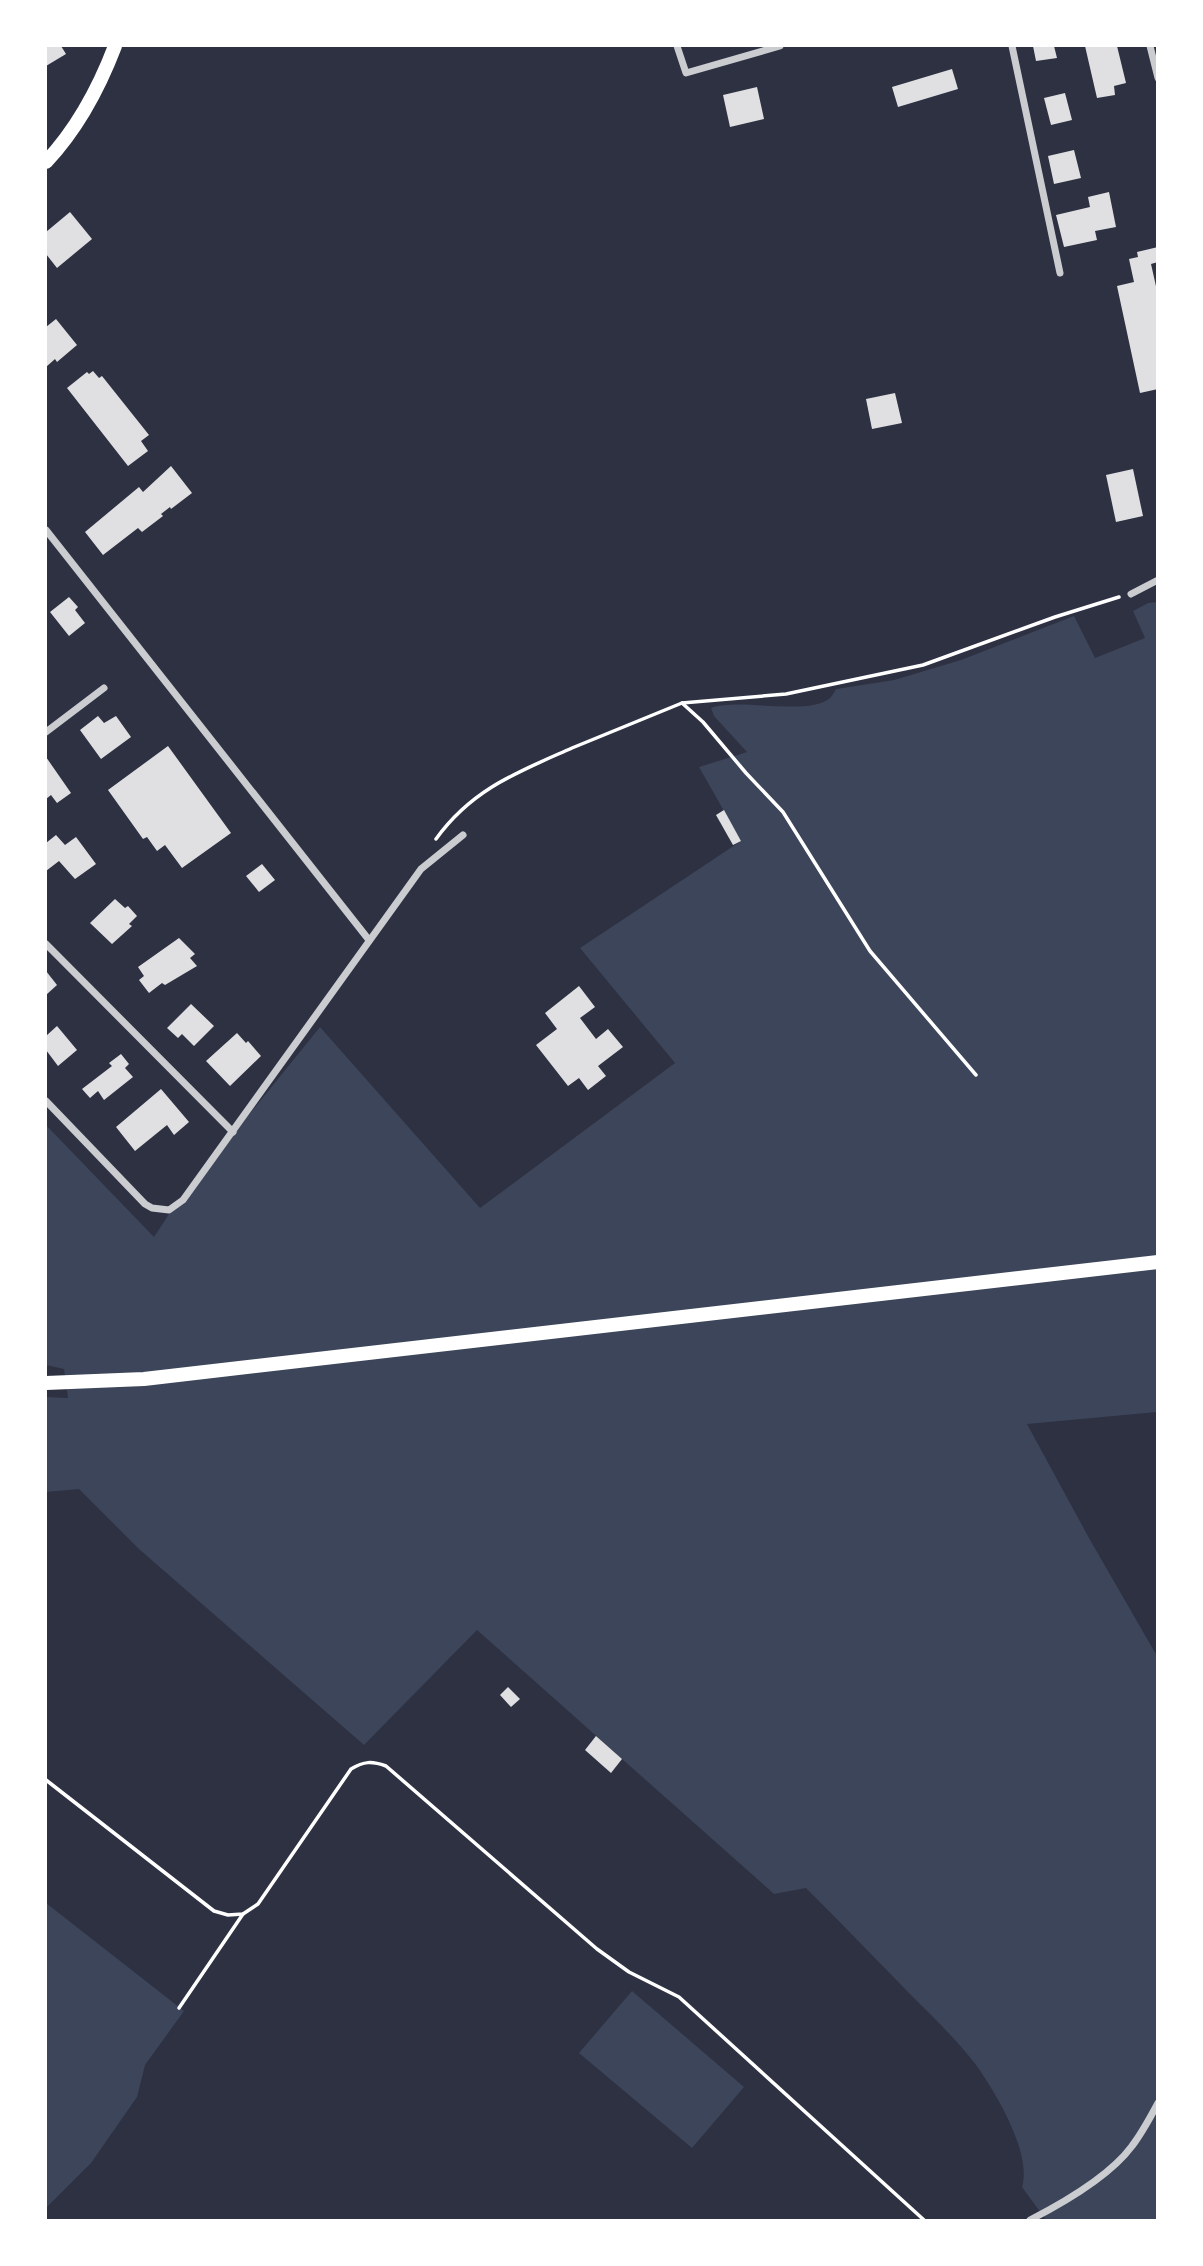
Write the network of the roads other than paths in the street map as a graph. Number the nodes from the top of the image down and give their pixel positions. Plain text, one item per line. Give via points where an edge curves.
1 (115, 46) edge
2 (677, 46) edge
3 (780, 46) edge
4 (1012, 46) edge
5 (1150, 46) edge
6 (1157, 78) edge
7 (46, 162) edge
8 (1060, 274) dead end
9 (46, 530) edge
10 (1157, 580) edge
11 (1131, 594) road end
12 (103, 688) dead end
13 (46, 732) edge
14 (464, 835) dead end
15 (369, 940) junction
16 (46, 944) edge
17 (46, 1101) edge
18 (233, 1132) junction
19 (1157, 1262) edge
20 (46, 1383) edge
21 (1157, 2103) edge
22 (1030, 2221) edge

1 - 7 main road via 88,104
2 - 3 street via 686,73
4 - 8 street
5 - 6 street
9 - 15 street
10 - 11 street
12 - 13 street
14 - 15 street via 421,869
15 - 18 street
16 - 18 street
17 - 18 street via 145,1203 161,1210 183,1200
19 - 20 main road via 144,1379
21 - 22 street via 1114,2166

